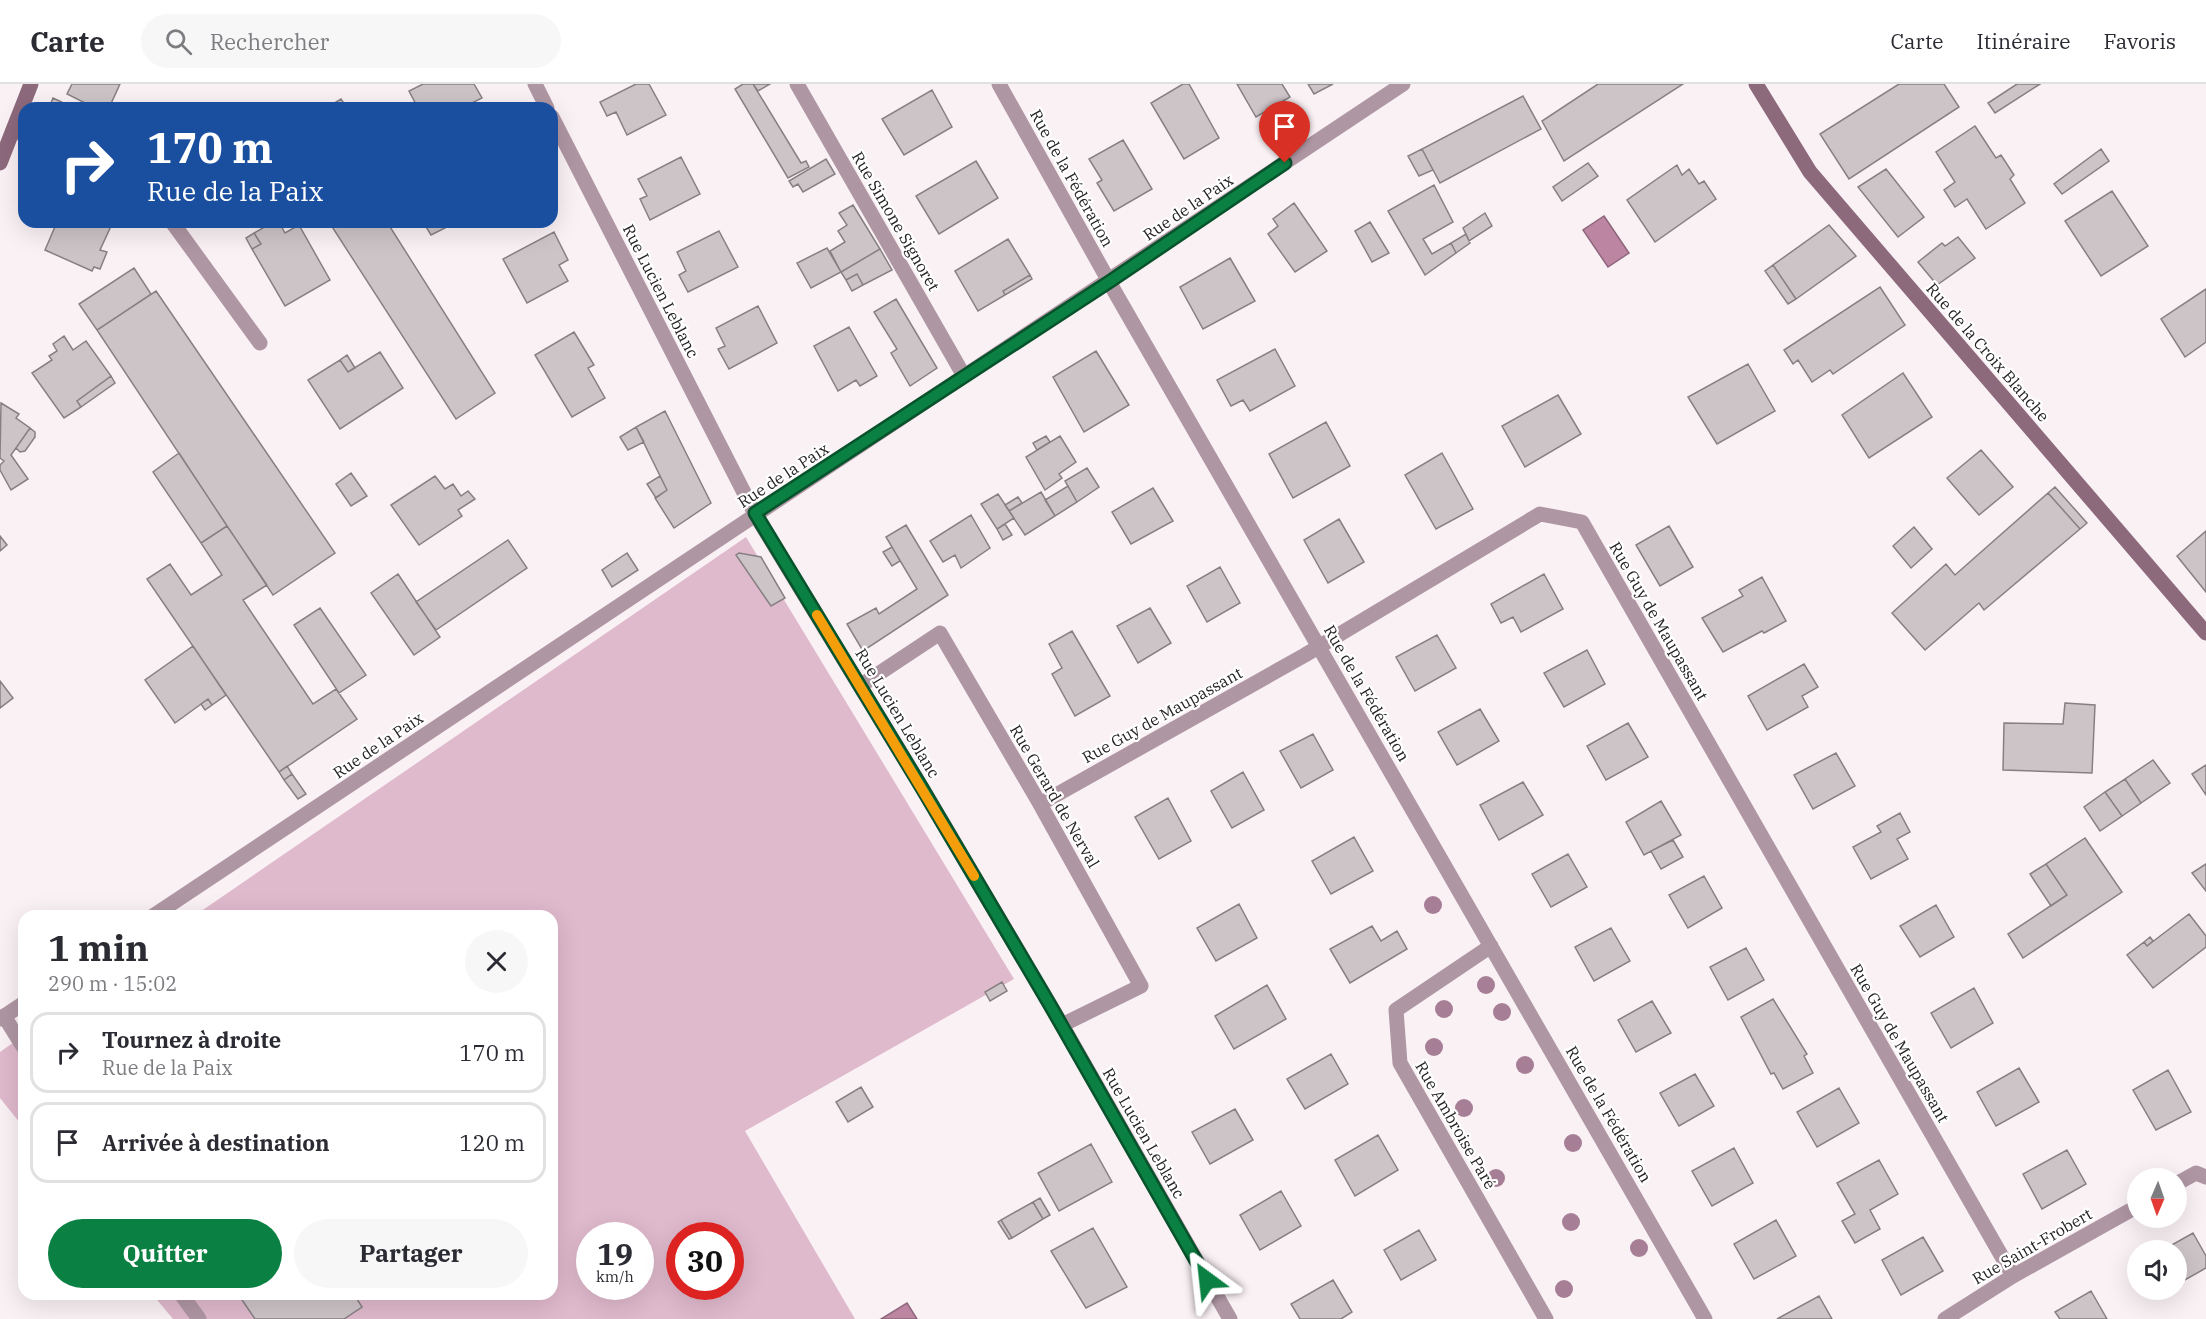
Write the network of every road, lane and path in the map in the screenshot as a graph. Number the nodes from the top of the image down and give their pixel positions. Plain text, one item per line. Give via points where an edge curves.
1 (31, 84) edge
2 (535, 84) edge
3 (797, 84) edge
4 (999, 84) edge
5 (1403, 84) edge
6 (1756, 84) edge
7 (27, 102) edge
8 (545, 102) edge
9 (558, 129) edge
10 (18, 135) edge
11 (0, 163) edge
12 (176, 228) edge
13 (1109, 282) junction
14 (260, 343) dead end
15 (964, 376) junction
16 (755, 513) junction
17 (2206, 633) edge
18 (1320, 646) junction
19 (860, 686) junction
20 (1040, 804) junction
21 (162, 910) edge
22 (1491, 946) junction
23 (18, 1007) edge
24 (2, 1018) edge
25 (1062, 1024) junction
26 (18, 1040) edge
27 (2206, 1177) edge
28 (2187, 1178) edge
29 (2127, 1212) edge
30 (2013, 1276) junction
31 (185, 1300) edge
32 (199, 1319) edge
33 (1230, 1319) edge
34 (1546, 1319) edge
35 (1705, 1319) edge
36 (1945, 1319) edge

1 - 7 street
2 - 8 street
3 - 15 street, Rue Simone Signoret
4 - 13 street, Rue de la Fédération
5 - 13 street, Rue de la Paix
6 - 17 street, Rue de la Croix Blanche via 1810,172
9 - 16 street, Rue Lucien Leblanc
10 - 11 street
12 - 14 street
13 - 15 street, Rue de la Paix
13 - 18 street, Rue de la Fédération
15 - 16 street, Rue de la Paix
16 - 19 street, Rue Lucien Leblanc
16 - 21 street, Rue de la Paix
18 - 20 street, Rue Guy de Maupassant
18 - 22 street, Rue de la Fédération
18 - 30 street, Rue Guy de Maupassant via 1540,514 1582,522
19 - 20 street, Rue Gerard de Nerval via 940,633
19 - 25 street, Rue Lucien Leblanc
20 - 25 street, Rue Gerard de Nerval via 1141,986
22 - 34 street, Rue Ambroise Paré via 1396,1010 1400,1063
22 - 35 street, Rue de la Fédération
23 - 24 street
24 - 26 street
25 - 33 street, Rue Lucien Leblanc
27 - 28 street via 2196,1173
29 - 30 street, Rue Saint-Frobert
30 - 36 street, Rue Saint-Frobert
31 - 32 street

